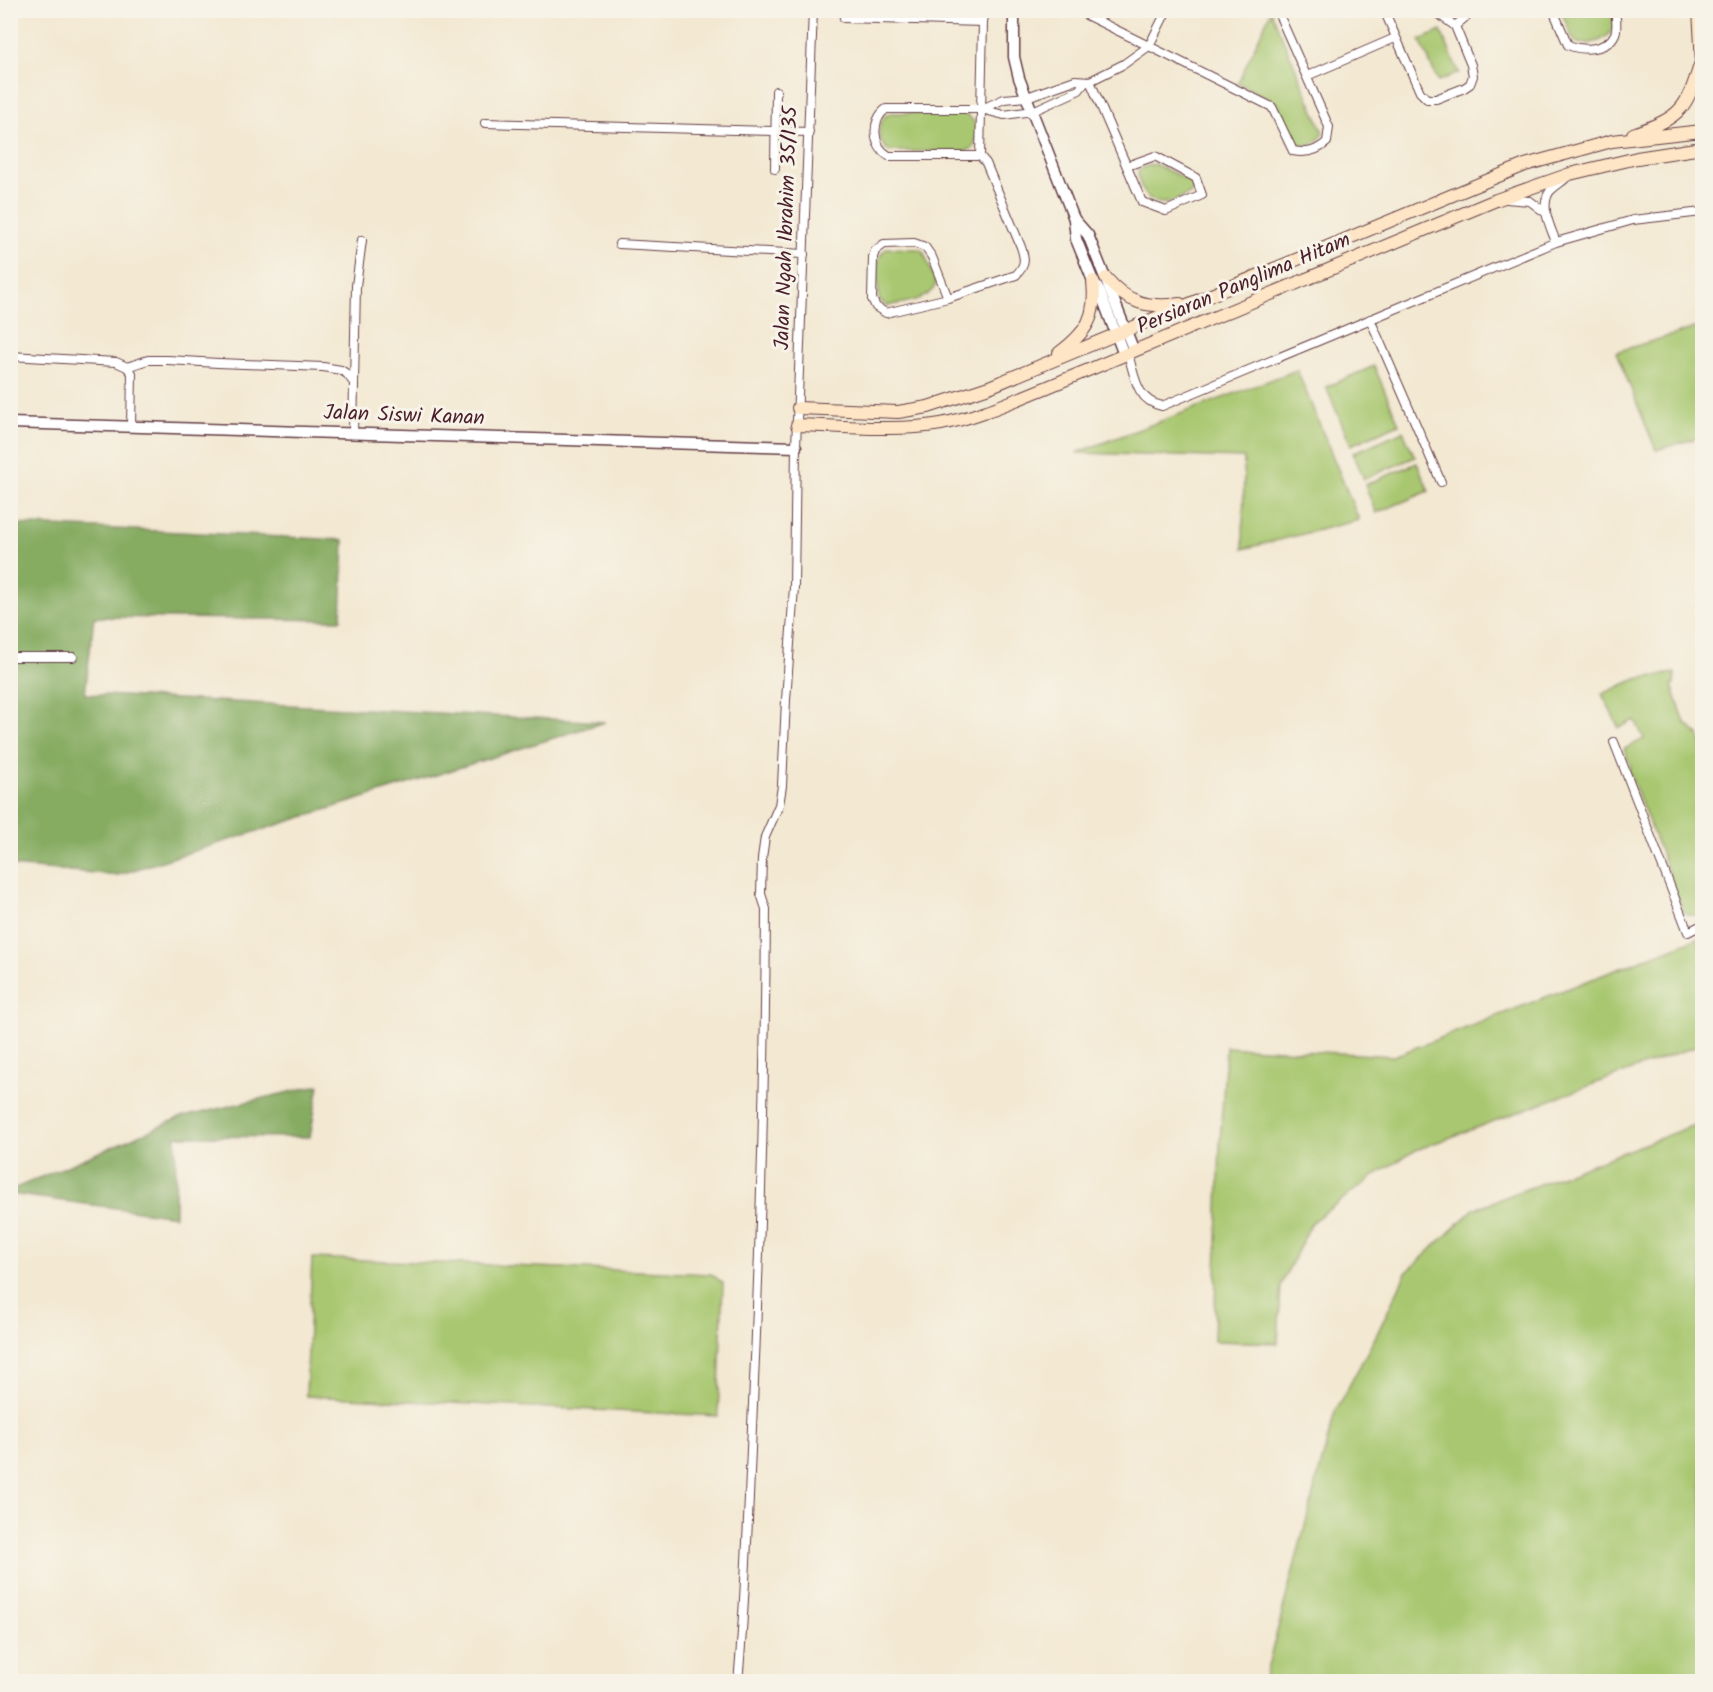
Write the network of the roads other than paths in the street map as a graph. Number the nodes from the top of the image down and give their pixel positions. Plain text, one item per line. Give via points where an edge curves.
1 (813, 10) edge
2 (985, 10) edge
3 (1014, 10) edge
4 (1076, 10) edge
5 (1167, 10) edge
6 (1277, 10) edge
7 (1384, 10) edge
8 (1432, 10) edge
9 (1474, 10) edge
10 (1553, 10) edge
11 (1615, 10) edge
12 (1699, 10) edge
13 (844, 18) dead end
14 (983, 22) junction
15 (1455, 26) junction
16 (1395, 38) junction
17 (1149, 46) junction
18 (1702, 61) edge
19 (1307, 76) junction
20 (1088, 81) junction
21 (776, 91) dead end
22 (1027, 97) junction
23 (981, 110) junction
24 (1033, 111) junction
25 (485, 123) dead end
26 (775, 131) junction
27 (1702, 131) edge
28 (809, 132) junction
29 (1612, 141) junction
30 (1702, 148) edge
31 (980, 156) junction
32 (1127, 166) junction
33 (775, 169) dead end
34 (1569, 174) junction
35 (1496, 200) junction
36 (1702, 212) edge
37 (1546, 213) junction
38 (362, 240) dead end
39 (1556, 242) junction
40 (619, 244) dead end
41 (804, 254) junction
42 (1100, 280) junction
43 (948, 298) junction
44 (1195, 302) junction
45 (1370, 319) junction
46 (1121, 333) junction
47 (1129, 353) junction
48 (10, 356) edge
49 (1044, 364) junction
50 (127, 367) junction
51 (354, 383) junction
52 (798, 408) junction
53 (10, 423) edge
54 (797, 425) junction
55 (131, 427) junction
56 (353, 434) junction
57 (796, 447) junction
58 (1441, 482) dead end
59 (10, 657) edge
60 (73, 657) dead end
61 (1614, 742) dead end
62 (1702, 925) edge
63 (738, 1682) edge

1 - 28 street, Jalan Ngah Ibrahim 35/135
2 - 14 street
3 - 22 street via 1014,57
4 - 17 street
5 - 17 street
6 - 19 street
7 - 16 street
8 - 15 street
9 - 15 street
10 - 11 street via 1568,45 1579,50 1607,43 1614,36
12 - 18 main road
13 - 14 street
14 - 23 street
15 - 16 street via 1471,65 1472,80 1464,88 1436,99 1427,99 1420,92
16 - 19 street
17 - 19 street via 1272,107 1293,151 1302,153 1327,142 1329,127
17 - 20 street via 1124,64
18 - 29 main road via 1691,94 1677,114
20 - 22 street via 1075,80
20 - 24 street via 1079,90
20 - 32 street
21 - 26 street
22 - 23 street via 1004,99
22 - 24 street
23 - 24 street via 1004,115
23 - 31 street
23 - 31 street via 886,108 876,122 877,145 889,156
24 - 42 street via 1074,219 1088,235
25 - 26 street
26 - 28 street
26 - 33 street
27 - 29 main road, Persiaran Panglima Hitam
28 - 41 street, Jalan Ngah Ibrahim 35/135
29 - 44 main road, Persiaran Panglima Hitam via 1525,165
30 - 34 main road, Persiaran Panglima Hitam
31 - 43 street via 1022,247 1024,267 1016,275
32 - 32 street via 1142,202 1154,208 1166,211 1202,195 1196,178 1155,156
34 - 35 main road, Persiaran Panglima Hitam
34 - 37 street via 1549,192
35 - 37 street via 1530,201
35 - 47 main road, Persiaran Panglima Hitam
36 - 39 street via 1633,220
37 - 39 street
38 - 51 street via 356,286
39 - 45 street
40 - 41 street
41 - 52 street, Jalan Ngah Ibrahim 35/135
42 - 44 main road via 1129,299 1157,306
42 - 46 street via 1108,288
42 - 49 main road via 1089,324 1077,340
43 - 43 street via 886,313 876,307 872,299 875,251 892,242 925,247
44 - 46 main road, Persiaran Panglima Hitam
45 - 47 street via 1162,406 1150,404 1141,393
45 - 58 street
46 - 47 street
46 - 49 main road, Persiaran Panglima Hitam
47 - 54 main road, Persiaran Panglima Hitam via 988,411 941,424 901,428
48 - 50 street via 116,362
49 - 52 main road, Persiaran Panglima Hitam via 928,407 898,412
50 - 51 street via 148,360 323,367 341,370
50 - 55 street via 132,373
51 - 56 street
52 - 54 street, Jalan Ngah Ibrahim 35/135
53 - 55 street, Jalan Siswi Kanan
54 - 57 street, Jalan Ngah Ibrahim 35/135
55 - 56 street, Jalan Siswi Kanan
56 - 57 street, Jalan Siswi Kanan
57 - 63 street, Jalan Ngah Ibrahim 35/135 via 794,587 782,786 762,858 766,1014 760,1260
59 - 60 street
61 - 62 street via 1688,932

